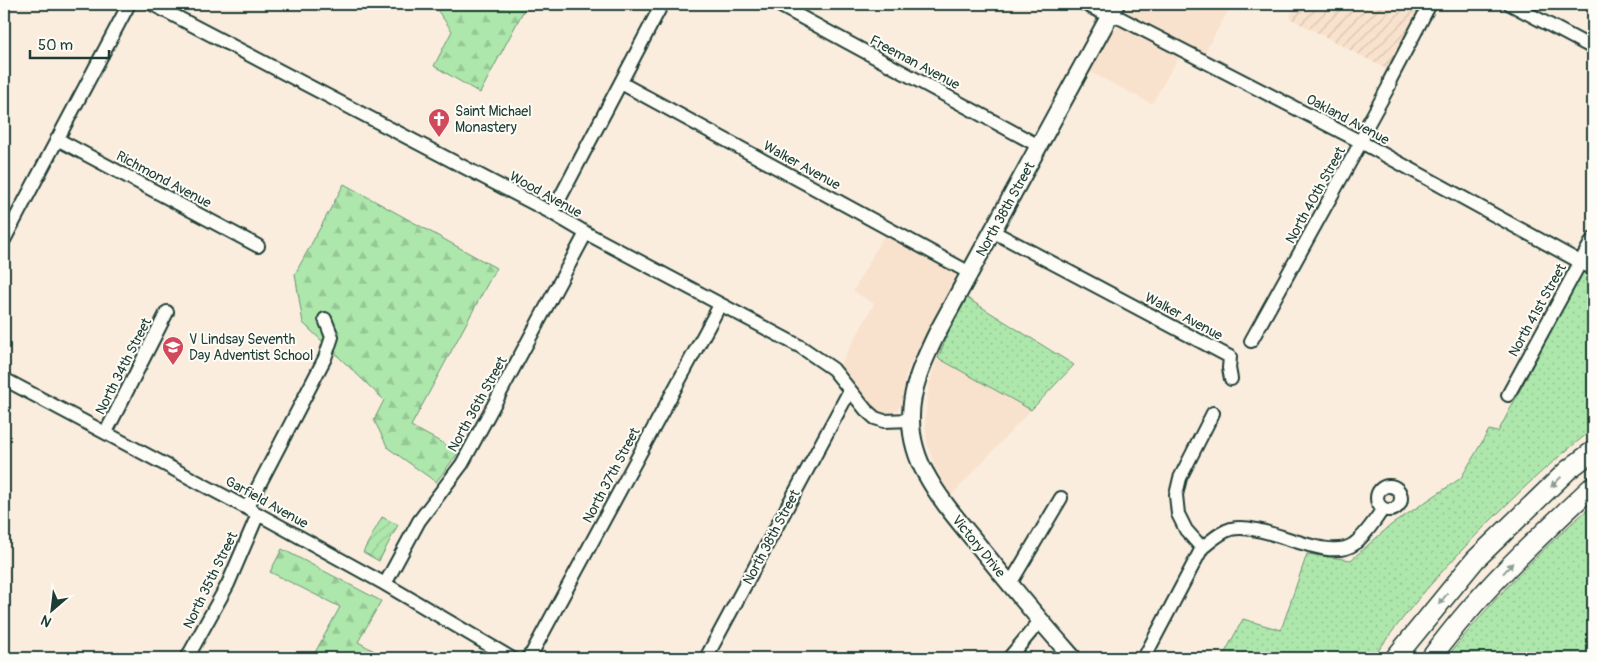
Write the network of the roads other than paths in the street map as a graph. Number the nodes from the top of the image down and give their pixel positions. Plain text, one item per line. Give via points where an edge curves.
1 (129, 4) edge
2 (152, 4) edge
3 (662, 4) edge
4 (777, 4) edge
5 (1085, 4) edge
6 (1510, 4) edge
7 (1428, 6) edge
8 (1113, 10) edge
9 (1593, 48) edge
10 (621, 83) junction
11 (56, 139) junction
12 (1361, 142) junction
13 (1040, 146) junction
14 (552, 213) junction
15 (992, 231) junction
16 (586, 233) junction
17 (1593, 239) edge
18 (4, 240) edge
19 (258, 246) dead end
20 (1581, 262) junction
21 (1593, 269) edge
22 (970, 273) junction
23 (720, 305) junction
24 (167, 312) dead end
25 (325, 319) dead end
26 (1252, 341) dead end
27 (4, 379) edge
28 (1231, 379) dead end
29 (850, 390) junction
30 (1508, 394) dead end
31 (1212, 413) dead end
32 (910, 420) junction
33 (106, 432) junction
34 (1593, 451) edge
35 (1593, 486) edge
36 (1061, 498) dead end
37 (1383, 509) dead end
38 (252, 511) junction
39 (1202, 548) junction
40 (385, 584) junction
41 (1010, 584) junction
42 (1040, 621) junction
43 (187, 658) edge
44 (511, 658) edge
45 (527, 658) edge
46 (706, 658) edge
47 (1008, 658) edge
48 (1073, 658) edge
49 (1144, 658) edge
50 (1395, 658) edge
51 (1431, 658) edge

1 - 11 street
2 - 14 street, Wood Avenue
3 - 10 street
4 - 13 street, Freeman Avenue
5 - 8 street, Oakland Avenue
6 - 9 street
7 - 12 street, North 40th Street
8 - 12 street, Oakland Avenue via 1122,19
8 - 13 main road, North 38th Street
10 - 14 street
10 - 22 street, Walker Avenue
11 - 18 street
11 - 19 street, Richmond Avenue
12 - 20 street, Oakland Avenue
12 - 26 street, North 40th Street
13 - 15 main road, North 38th Street
14 - 16 street, Wood Avenue
15 - 22 main road, North 38th Street
15 - 28 street, Walker Avenue via 1230,357
16 - 23 street, Wood Avenue
16 - 40 street, North 36th Street via 468,453 419,521
17 - 20 street, North 41st Street
20 - 21 street, Oakland Avenue
20 - 30 street, North 41st Street
22 - 32 main road, North 38th Street via 924,359 916,382
23 - 29 street, Wood Avenue via 816,356 833,369
23 - 45 street, North 37th Street
24 - 33 street, North 34th Street
25 - 38 street, North 35th Street via 332,337 325,358
27 - 33 street, Garfield Avenue
29 - 32 street, Wood Avenue via 875,418
29 - 46 street, North 38th Street
31 - 39 street via 1180,478 1176,495 1178,514 1186,530
32 - 41 main road, Victory Drive via 916,452 925,473
33 - 38 street, Garfield Avenue
34 -> 50 highway via 1568,470 1475,560
51 -> 35 highway via 1452,629 1522,552
36 - 41 street
37 - 39 street via 1352,545 1336,550 1249,528 1230,529
38 - 40 street, Garfield Avenue
38 - 43 street, North 35th Street via 228,584
39 - 49 street
40 - 44 street, Garfield Avenue
41 - 42 main road, Victory Drive
42 - 47 street
42 - 48 main road, Victory Drive

